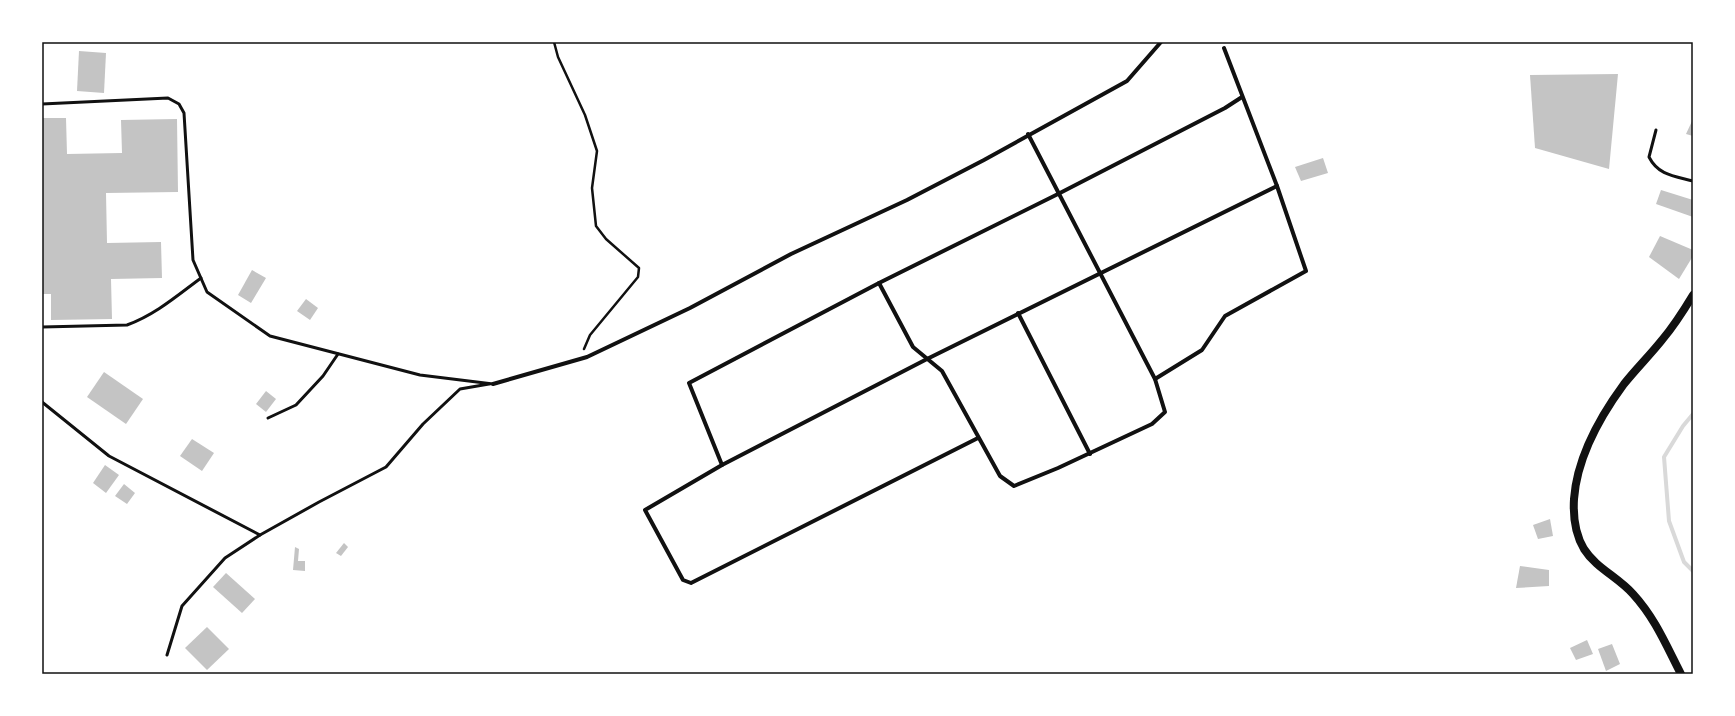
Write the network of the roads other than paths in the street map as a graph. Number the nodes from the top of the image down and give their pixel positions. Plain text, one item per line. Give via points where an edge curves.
1 (1161, 42) edge
2 (1224, 48) dead end
3 (1242, 97) junction
4 (42, 104) edge
5 (1656, 130) dead end
6 (1028, 134) junction
7 (1693, 181) edge
8 (1277, 186) junction
9 (1058, 194) junction
10 (1099, 274) junction
11 (201, 278) junction
12 (879, 283) junction
13 (1693, 295) edge
14 (1018, 313) junction
15 (42, 327) edge
16 (338, 354) junction
17 (928, 359) junction
18 (1155, 379) junction
19 (493, 384) junction
20 (42, 402) edge
21 (268, 418) dead end
22 (978, 438) junction
23 (1090, 454) junction
24 (722, 465) junction
25 (260, 535) junction
26 (167, 655) dead end
27 (1681, 674) edge

1 - 6 street via 1127,81
2 - 3 street
3 - 8 street
3 - 9 street
4 - 11 lane via 168,98 179,104 184,113 193,260
5 - 7 lane via 1649,156 1653,165 1662,172
6 - 9 street
6 - 19 street via 914,196 791,254 690,308 587,357
8 - 10 street
8 - 18 street via 1306,271 1225,316 1202,350
9 - 10 street
9 - 12 street
10 - 14 street
10 - 18 street
11 - 15 lane via 156,311 127,325
11 - 16 lane via 207,292 270,336
12 - 17 street via 913,347
12 - 24 street via 689,384
13 - 27 main road via 1663,339 1624,384 1594,429 1582,458 1573,512 1583,548 1592,559 1632,592 1651,616
14 - 17 street
14 - 23 street
16 - 19 lane via 420,375
16 - 21 lane via 323,376 296,405
17 - 22 street via 942,371
17 - 24 street
18 - 23 street via 1165,412 1152,424
19 - 25 lane via 460,389 423,424 386,468
20 - 25 lane via 109,456
22 - 23 street via 1000,476 1014,486
22 - 24 street via 691,583 683,580 645,510
25 - 26 lane via 225,558 182,606

